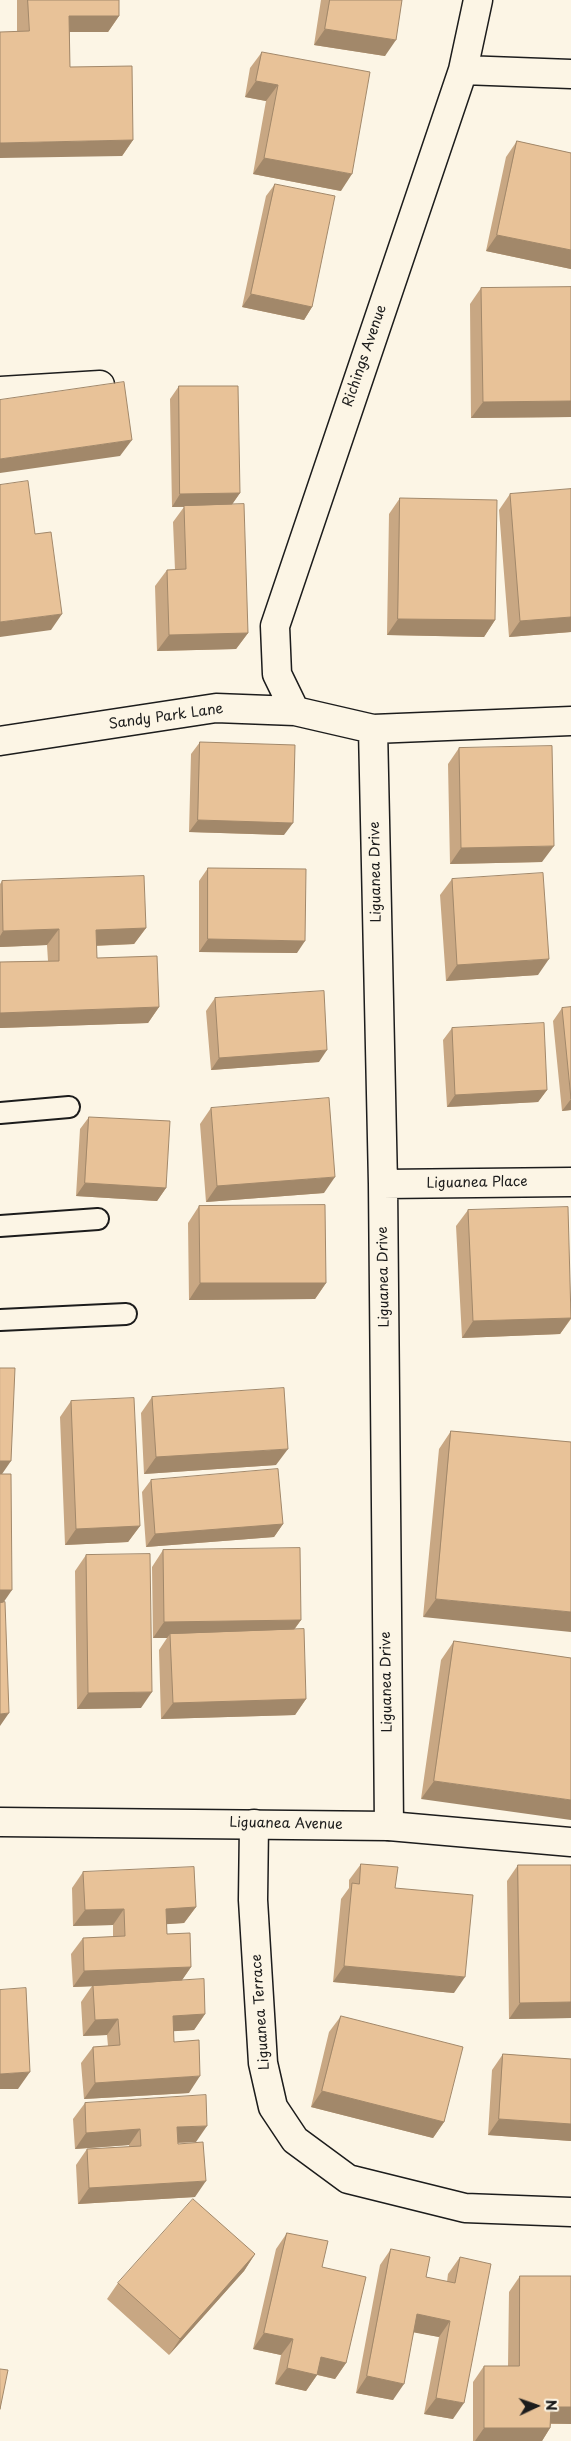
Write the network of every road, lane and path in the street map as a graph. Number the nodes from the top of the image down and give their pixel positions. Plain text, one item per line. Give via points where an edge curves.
1 (478, 0) edge
2 (462, 70) junction
3 (571, 74) edge
4 (100, 384) edge
5 (0, 391) edge
6 (295, 711) junction
7 (571, 721) edge
8 (373, 729) junction
9 (0, 741) edge
10 (69, 1107) dead end
11 (0, 1113) edge
12 (571, 1182) edge
13 (383, 1184) junction
14 (98, 1220) dead end
15 (0, 1226) edge
16 (126, 1314) dead end
17 (0, 1320) edge
18 (0, 1822) edge
19 (254, 1824) junction
20 (389, 1826) junction
21 (571, 1842) edge
22 (571, 2212) edge

1 - 2 street, Richings Avenue
2 - 3 street
2 - 6 street, Richings Avenue via 275,626 277,674
4 - 5 street
6 - 8 street, Sandy Park Lane
6 - 9 street, Sandy Park Lane via 216,708
7 - 8 street, Sandy Park Lane
8 - 13 street, Liguanea Drive
10 - 11 lane
12 - 13 street, Liguanea Place
13 - 20 street, Liguanea Drive
14 - 15 lane
16 - 17 lane
18 - 19 street, Liguanea Avenue
19 - 20 street, Liguanea Avenue
19 - 22 street, Liguanea Terrace via 254,1900 263,2063 273,2107 295,2140 348,2179 465,2208
20 - 21 street, Liguanea Avenue

